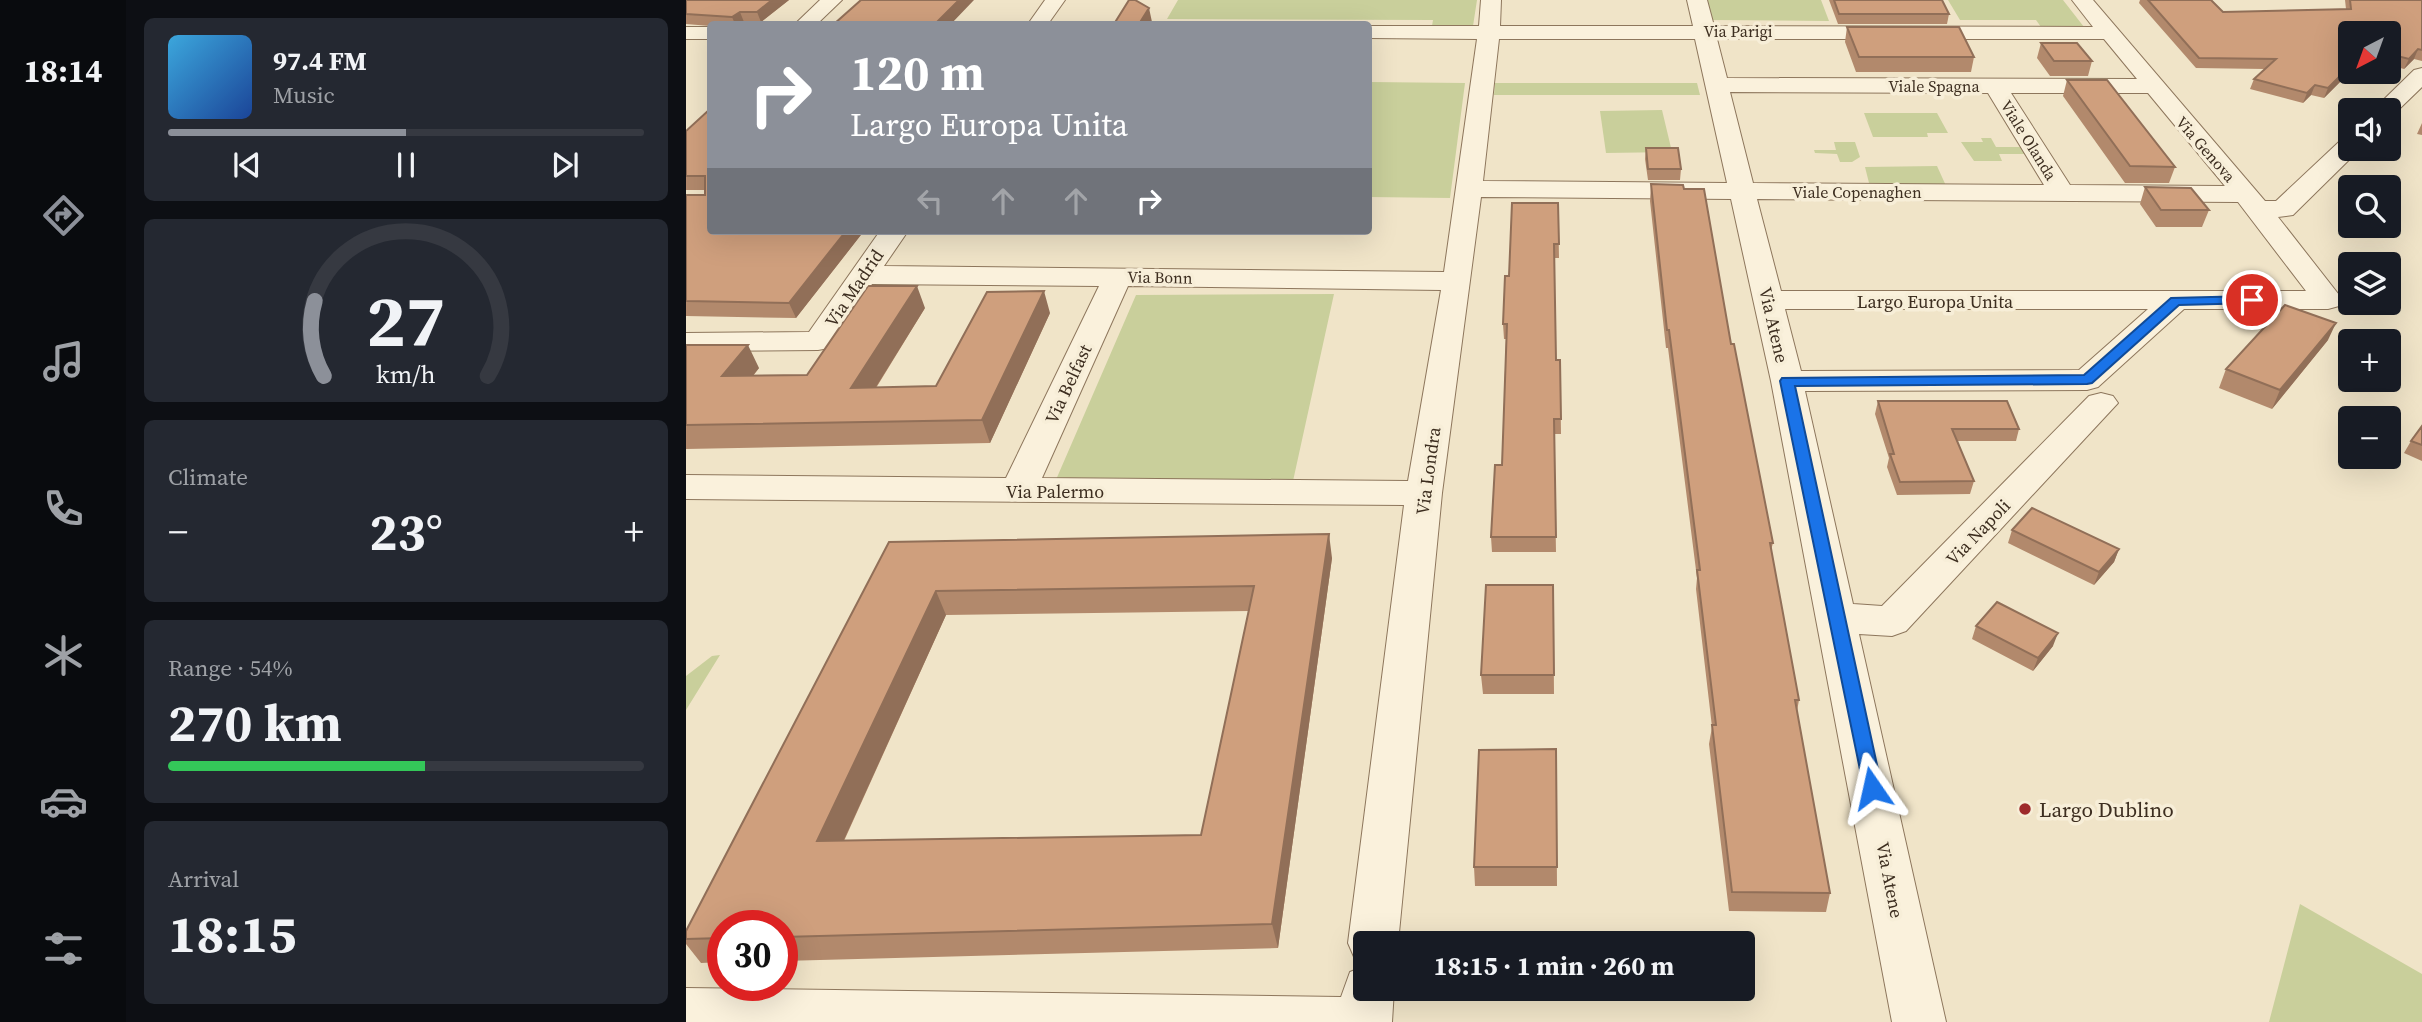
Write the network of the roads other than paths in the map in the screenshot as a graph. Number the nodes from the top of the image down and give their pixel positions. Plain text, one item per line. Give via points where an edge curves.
1 (832, 0) edge
2 (1055, 0) edge
3 (1491, 0) edge
4 (1697, 0) edge
5 (2082, 0) edge
6 (808, 21) edge
7 (1040, 21) edge
8 (1704, 31) junction
9 (1372, 32) edge
10 (1489, 32) junction
11 (686, 33) edge
12 (707, 33) edge
13 (2107, 33) junction
14 (2422, 75) edge
15 (1716, 85) junction
16 (2152, 86) junction
17 (1996, 87) junction
18 (2398, 98) edge
19 (2338, 156) edge
20 (1469, 189) junction
21 (1741, 191) junction
22 (2062, 193) junction
23 (2252, 202) junction
24 (891, 235) edge
25 (862, 275) junction
26 (1118, 276) junction
27 (1457, 281) junction
28 (1769, 300) junction
29 (2328, 300) joint
30 (2101, 301) junction
31 (2175, 301) junction
32 (2138, 334) junction
33 (686, 342) edge
34 (1787, 381) junction
35 (2101, 403) dead end
36 (686, 487) edge
37 (1018, 491) junction
38 (1424, 493) junction
39 (1837, 618) junction
40 (1374, 931) edge
41 (1367, 1001) edge
42 (686, 1013) edge
43 (1340, 1022) edge
44 (1364, 1022) edge
45 (1919, 1022) edge

1 - 6 street
2 - 7 street
3 - 10 street, Via Londra
4 - 8 street, Via Atene
5 - 13 street, Via Genova
8 - 10 street, Via Parigi
8 - 13 street, Via Parigi
8 - 15 street, Via Atene
9 - 10 street, Via Parigi
10 - 20 street, Via Londra
11 - 12 street
13 - 16 street, Via Genova
14 - 18 street
15 - 17 street, Viale Spagna
15 - 21 street, Via Atene
16 - 17 street, Viale Spagna
16 - 23 street, Via Genova
17 - 22 street, Viale Olanda
19 - 23 street via 2283,209
20 - 21 street, Viale Copenaghen
20 - 27 street, Via Londra
21 - 22 street, Viale Copenaghen
21 - 28 street, Via Atene
22 - 23 street, Viale Copenaghen
23 - 29 street, Via Genova
24 - 25 street, Via Madrid
25 - 26 street, Via Bonn
25 - 33 street, Via Madrid via 818,341
26 - 27 street, Via Bonn
26 - 37 street, Via Belfast
27 - 38 street, Via Londra
28 - 30 street, Largo Europa Unita
28 - 34 street, Via Atene
29 - 31 street, Largo Europa Unita
30 - 31 street, Largo Europa Unita
30 - 32 street
31 - 32 street
32 - 34 street via 2087,380
34 - 39 street, Via Atene
35 - 39 street, Via Napoli via 1892,621
36 - 37 street, Via Palermo
37 - 38 street, Via Palermo
38 - 40 street, Via Londra
39 - 45 street, Via Atene
41 - 44 street
42 - 43 street

